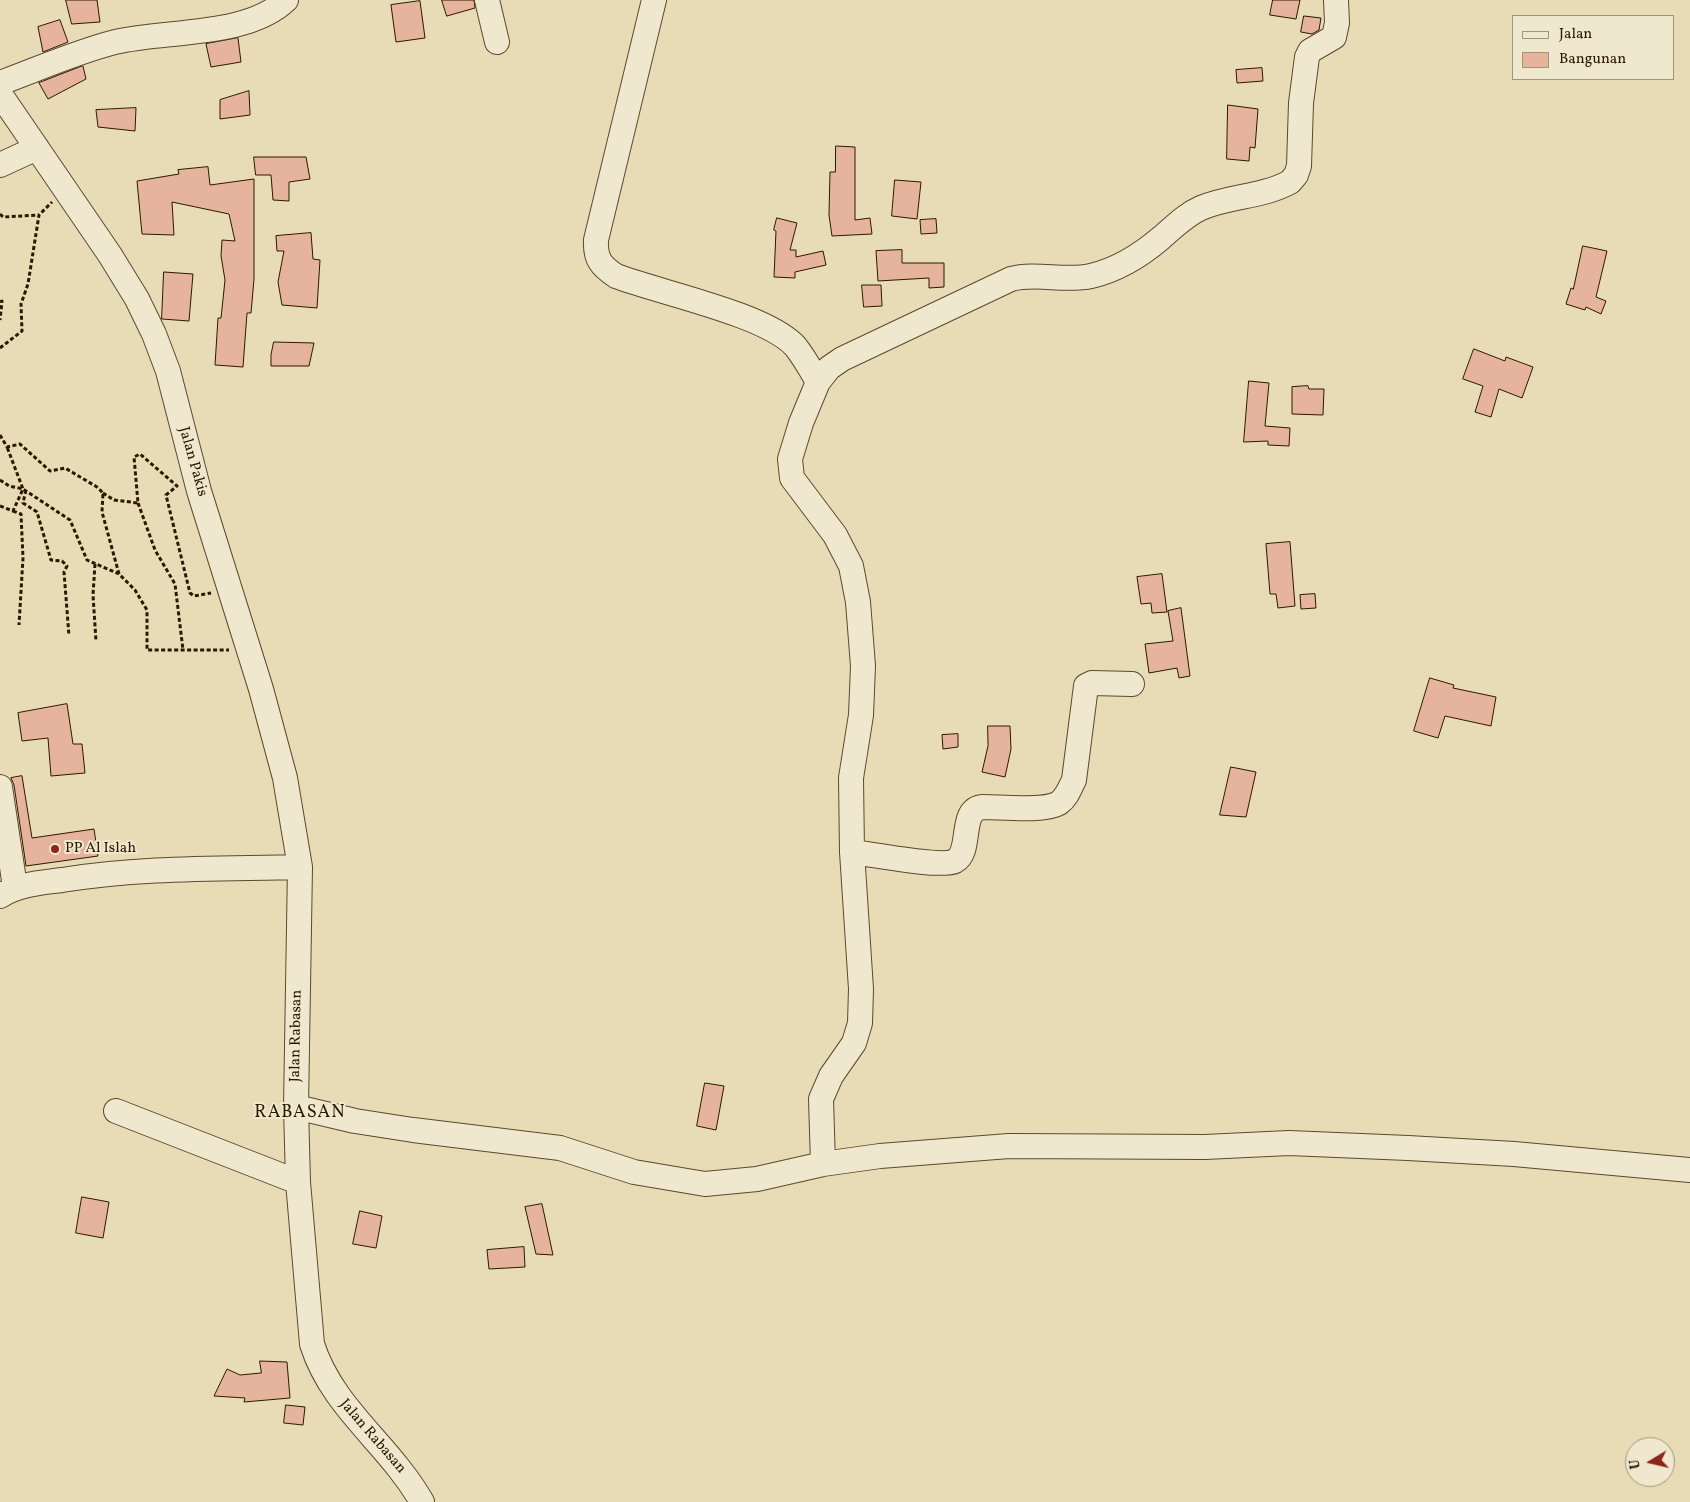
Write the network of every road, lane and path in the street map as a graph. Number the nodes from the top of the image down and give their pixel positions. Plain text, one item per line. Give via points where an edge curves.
1 (286, 0) edge
2 (487, 0) edge
3 (654, 0) edge
4 (1336, 0) edge
5 (497, 42) dead end
6 (0, 83) edge
7 (0, 94) edge
8 (37, 148) junction
9 (0, 165) edge
10 (66, 190) junction
11 (0, 214) edge
12 (39, 215) junction
13 (1, 218) edge
14 (0, 302) edge
15 (0, 320) edge
16 (0, 348) edge
17 (818, 382) junction
18 (0, 435) edge
19 (7, 447) junction
20 (0, 480) edge
21 (25, 490) junction
22 (103, 492) junction
23 (138, 503) junction
24 (0, 506) edge
25 (13, 511) junction
26 (95, 564) junction
27 (120, 574) junction
28 (231, 589) junction
29 (19, 625) dead end
30 (69, 636) dead end
31 (96, 641) dead end
32 (183, 650) junction
33 (250, 650) junction
34 (1132, 684) dead end
35 (0, 787) edge
36 (852, 852) junction
37 (300, 868) junction
38 (8, 892) edge
39 (296, 1107) junction
40 (116, 1111) dead end
41 (823, 1164) junction
42 (1690, 1170) edge
43 (298, 1182) junction
44 (422, 1502) edge

1 - 6 street via 275,11 242,23 114,42
2 - 5 street
3 - 17 street via 596,240 597,258 616,276 735,314 782,336 794,346
4 - 17 street via 1334,37 1310,51 1307,57 1301,103 1299,166 1290,182 1203,208 1178,223 1144,251 1103,272 1068,279 1011,278 842,359
7 - 8 street, Jalan Pakis
8 - 9 street
8 - 10 street, Jalan Pakis
10 - 12 path
10 - 28 street, Jalan Pakis via 133,292 154,334 168,371 199,490
11 - 13 path
12 - 13 path
12 - 16 path via 28,284 21,304 22,331
14 - 15 path
17 - 36 street via 801,422 790,469 799,490 844,550 851,566 858,602 863,666 861,715 851,778
18 - 19 path
19 - 21 path
19 - 22 path via 20,444 50,471 65,468
20 - 21 path
21 - 25 path
21 - 26 path via 70,520 87,560
21 - 30 path via 23,503 37,512 51,560 62,561 67,566 64,572
22 - 23 path via 114,500
22 - 27 path via 102,512
23 - 28 path via 134,457 140,454 177,486 166,495 190,593 194,596
23 - 32 path via 155,550 174,584
24 - 25 path
25 - 29 path via 21,514 23,558
26 - 27 path
26 - 31 path
27 - 32 path via 147,610 147,650
28 - 33 street, Jalan Pakis
32 - 33 path
33 - 37 street, Jalan Pakis via 285,778
34 - 36 street via 1092,683 1086,686 1074,780 1070,791 1060,802 1045,807 976,809 970,818 960,856 952,862 931,863
35 - 38 street
36 - 41 street via 861,989 860,1023 854,1043 831,1076 822,1099
37 - 38 street via 163,869 83,876
37 - 39 street, Jalan Rabasan
39 - 41 street via 355,1121 560,1148 634,1172 705,1184 757,1179
39 - 43 street, Jalan Rabasan
40 - 43 street
41 - 42 street via 980,1147 1289,1144 1514,1154
43 - 44 street, Jalan Rabasan via 308,1318 318,1364 338,1398 380,1444

